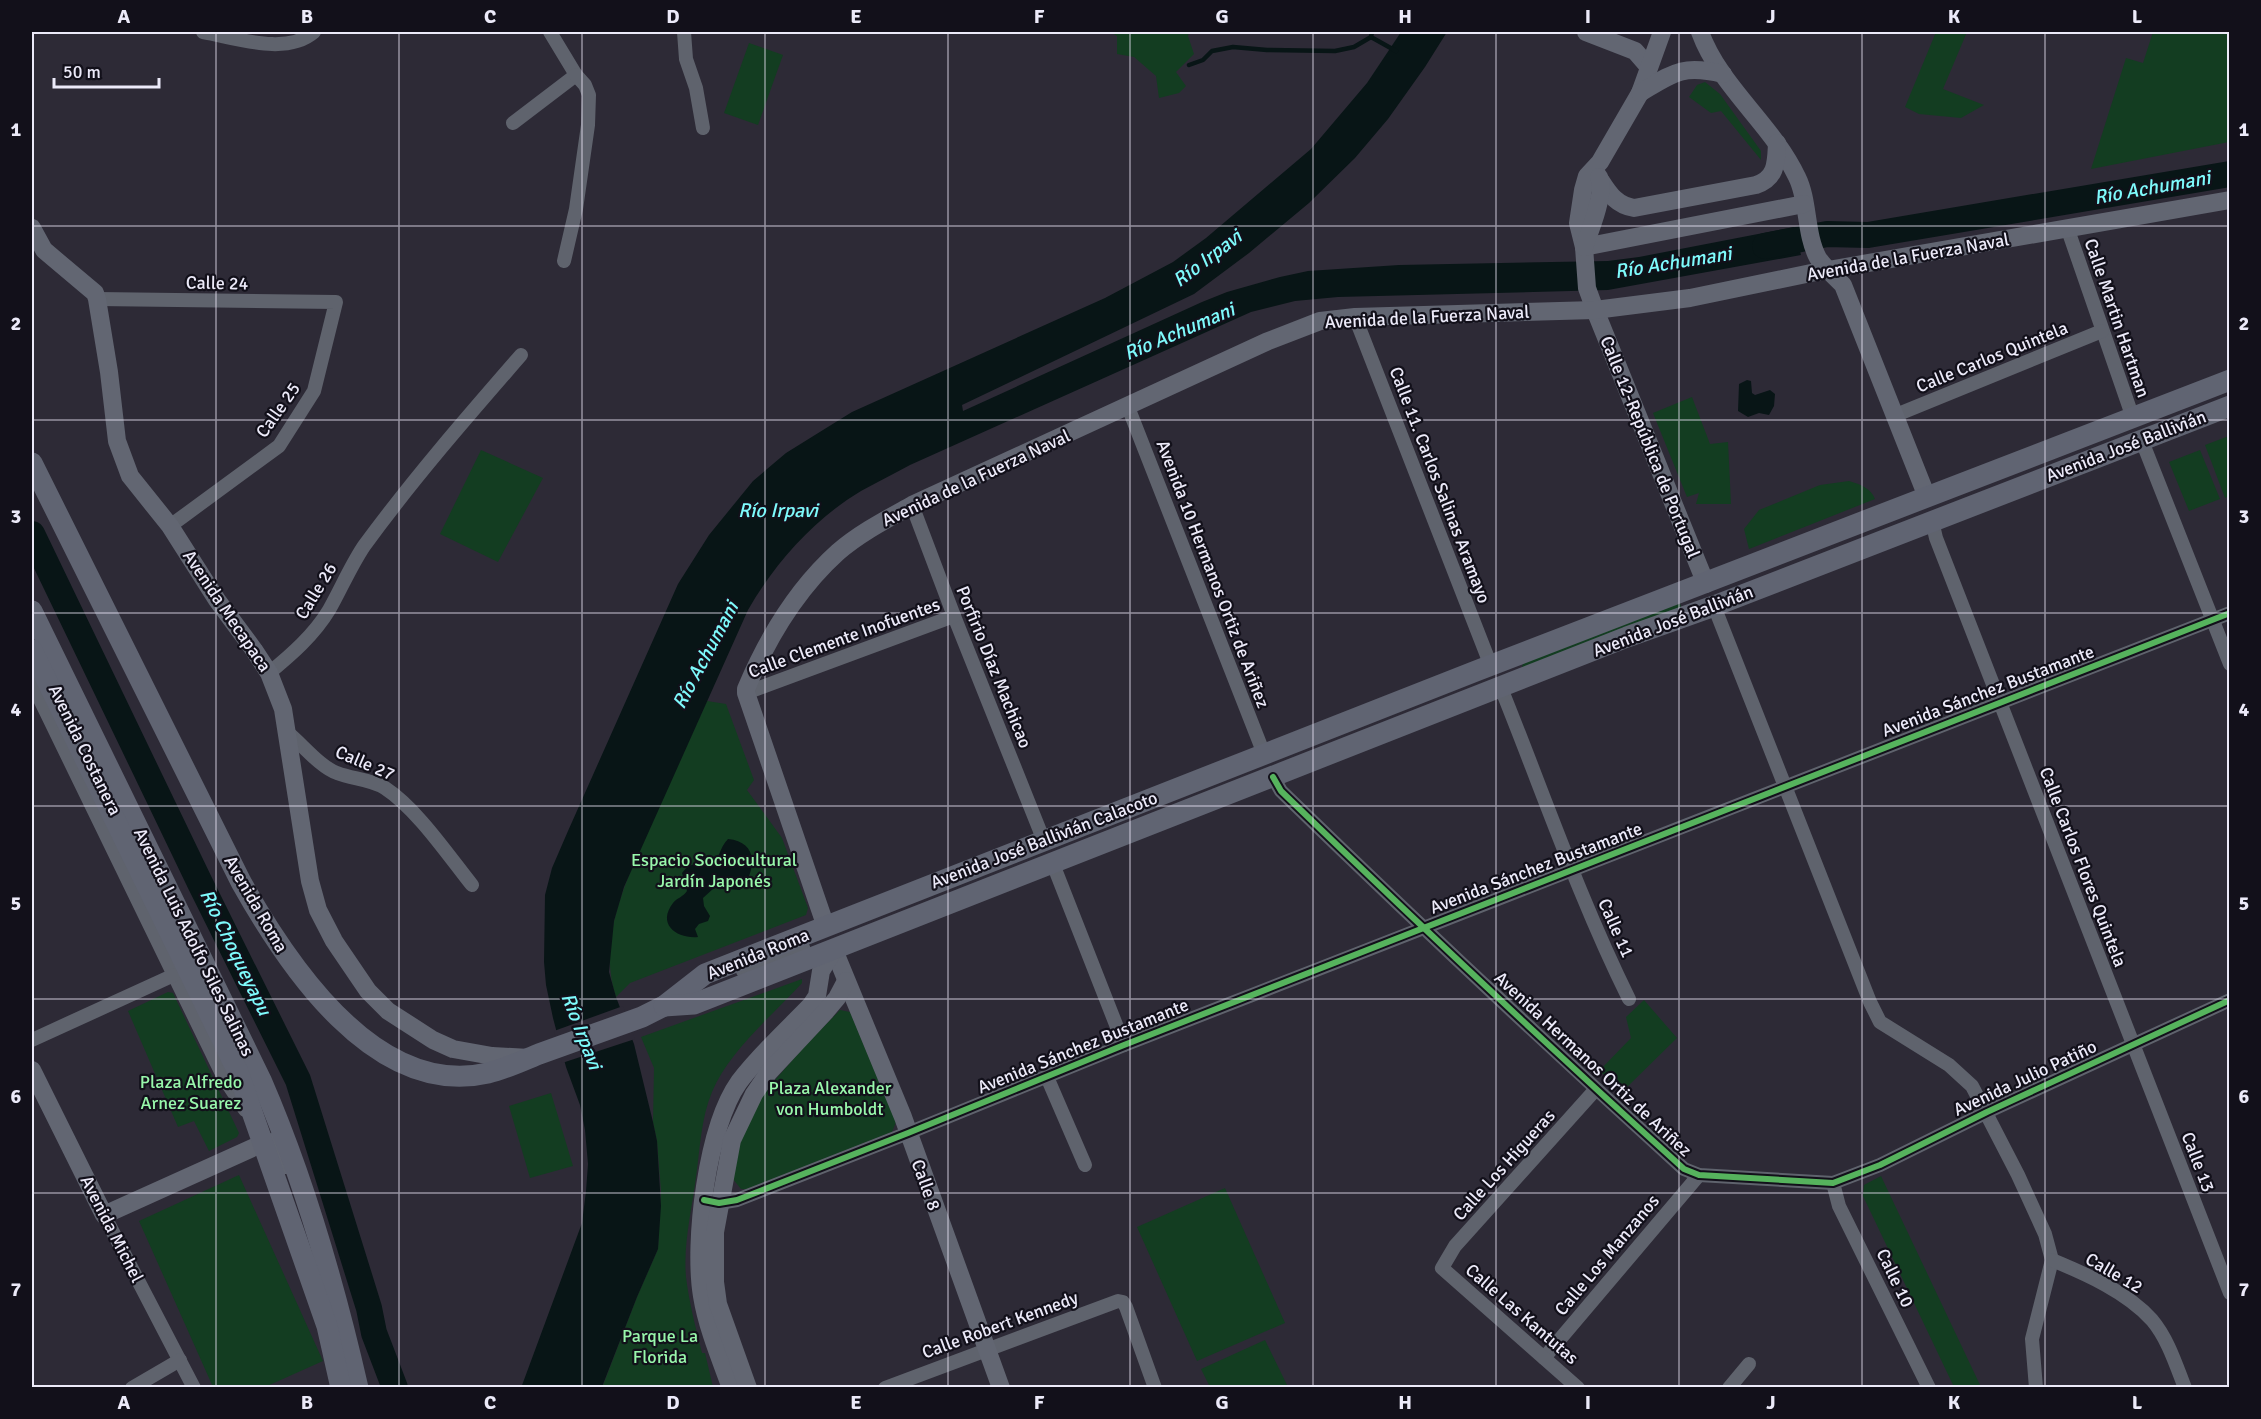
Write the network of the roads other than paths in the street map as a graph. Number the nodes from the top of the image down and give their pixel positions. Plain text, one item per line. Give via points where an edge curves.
1 (203, 32) edge
2 (314, 32) edge
3 (550, 32) edge
4 (684, 32) edge
5 (1586, 32) edge
6 (1662, 32) edge
7 (1700, 32) edge
8 (1648, 66) junction
9 (1723, 74) junction
10 (576, 75) junction
11 (1640, 93) junction
12 (513, 123) dead end
13 (703, 128) dead end
14 (1777, 143) junction
15 (1600, 162) junction
16 (1601, 181) junction
17 (2229, 200) edge
18 (1804, 204) junction
19 (32, 228) edge
20 (2068, 230) junction
21 (1584, 252) junction
22 (564, 261) dead end
23 (1824, 264) junction
24 (1589, 296) junction
25 (97, 299) junction
26 (336, 302) joint
27 (1355, 317) junction
28 (2102, 331) junction
29 (521, 354) dead end
30 (2229, 380) edge
31 (1128, 406) junction
32 (2229, 406) edge
33 (1896, 415) junction
34 (2133, 418) junction
35 (2142, 441) junction
36 (32, 463) edge
37 (1927, 497) junction
38 (912, 505) junction
39 (1932, 521) junction
40 (170, 526) junction
41 (1706, 584) junction
42 (1714, 606) junction
43 (32, 611) edge
44 (2229, 613) edge
45 (954, 616) junction
46 (2212, 620) junction
47 (32, 650) edge
48 (2229, 664) edge
49 (1491, 666) junction
50 (269, 673) junction
51 (32, 682) edge
52 (1501, 688) junction
53 (746, 693) junction
54 (2001, 702) junction
55 (287, 732) junction
56 (1264, 754) junction
57 (1273, 777) junction
58 (1785, 786) junction
59 (1117, 839) joint
60 (1044, 841) junction
61 (1053, 864) junction
62 (1571, 871) junction
63 (472, 885) dead end
64 (826, 927) junction
65 (1425, 928) junction
66 (834, 950) junction
67 (174, 975) junction
68 (846, 981) junction
69 (1629, 999) dead end
70 (2229, 1000) edge
71 (664, 1006) junction
72 (32, 1040) edge
73 (1124, 1045) junction
74 (2132, 1045) junction
75 (453, 1049) junction
76 (529, 1058) junction
77 (32, 1070) edge
78 (454, 1076) junction
79 (1047, 1077) junction
80 (1596, 1089) junction
81 (1987, 1112) junction
82 (255, 1119) junction
83 (908, 1133) junction
84 (261, 1144) junction
85 (1085, 1165) dead end
86 (1699, 1175) junction
87 (1833, 1183) junction
88 (712, 1202) junction
89 (104, 1215) junction
90 (2052, 1260) junction
91 (1442, 1268) joint
92 (2229, 1293) edge
93 (337, 1302) junction
94 (986, 1349) junction
95 (1544, 1358) junction
96 (180, 1360) junction
97 (1749, 1364) dead end
98 (132, 1388) edge
99 (194, 1388) edge
100 (341, 1388) edge
101 (358, 1388) edge
102 (731, 1388) edge
103 (748, 1388) edge
104 (885, 1388) edge
105 (1001, 1388) edge
106 (1155, 1388) edge
107 (1578, 1388) edge
108 (1729, 1388) edge
109 (1929, 1388) edge
110 (2036, 1388) edge
111 (2185, 1388) edge

1 - 2 street via 290,44
3 - 10 street
4 - 13 street via 686,59
5 - 8 main road via 1635,51
6 - 8 main road
7 - 9 main road
8 - 11 main road
9 - 11 main road via 1681,70
9 - 14 main road
10 - 12 street
10 - 22 street via 589,95 588,125
11 - 15 main road
14 - 16 main road via 1774,172 1765,182 1756,184 1634,208 1618,203
14 - 18 main road via 1799,180
15 - 16 main road
15 - 21 main road, Calle 12-República de Portugal via 1587,176 1580,206 1578,223
16 - 21 main road
17 - 20 main road, Avenida de la Fuerza Naval
18 - 21 main road
18 - 23 main road
19 - 25 main road via 44,249
20 - 23 main road, Avenida de la Fuerza Naval
20 - 28 street, Calle Martin Hartman
21 - 24 main road, Calle 12-República de Portugal
23 - 24 main road, Avenida de la Fuerza Naval via 1690,298
23 - 33 main road via 1843,285
24 - 27 main road, Avenida de la Fuerza Naval via 1573,311
24 - 41 main road, Calle 12-República de Portugal
25 - 26 street, Calle 24
25 - 40 main road, Avenida Mecapaca via 117,441 130,476
26 - 40 street, Calle 25 via 314,391 279,446
27 - 31 main road, Avenida de la Fuerza Naval via 1320,321 1297,329
27 - 49 street, Calle 11. Carlos Salinas Aramayo
28 - 33 street, Calle Carlos Quintela
28 - 34 street, Calle Martin Hartman
29 - 50 street, Calle 26 via 363,547 323,619
30 - 34 main road, Avenida José Ballivián
31 - 38 main road, Avenida de la Fuerza Naval
31 - 56 street, Avenida 10 Hermanos Ortiz de Ariñez
32 - 35 main road, Avenida José Ballivián
33 - 37 main road
34 - 37 main road, Avenida José Ballivián
35 - 39 main road, Avenida José Ballivián
35 - 46 street
36 - 78 main road, Avenida Roma via 269,932 316,994 364,1040 411,1065
37 - 39 main road
37 - 41 main road, Avenida José Ballivián
38 - 45 street, Porfirio Díaz Machicao
38 - 53 main road, Avenida de la Fuerza Naval via 857,538 824,566 779,625
39 - 42 main road, Avenida José Ballivián
39 - 54 street, Calle Carlos Flores Quintela
40 - 50 main road, Avenida Mecapaca
41 - 42 main road
41 - 49 main road, Avenida José Ballivián
42 - 52 main road, Avenida José Ballivián
42 - 58 street
43 - 93 main road, Avenida Luis Adolfo Siles Salinas via 261,1080 286,1138
44 - 46 street, Avenida Sánchez Bustamante
45 - 53 street, Calle Clemente Inofuentes
45 - 60 street, Porfirio Díaz Machicao
46 - 48 street
46 - 54 street, Avenida Sánchez Bustamante
47 - 82 main road, Avenida Luis Adolfo Siles Salinas via 238,1072
49 - 56 main road, Avenida José Ballivián
50 - 55 main road, Avenida Mecapaca
51 - 67 street, Avenida Costanera
52 - 57 main road, Avenida José Ballivián
52 - 62 street, Calle 11
53 - 64 main road
54 - 58 street, Avenida Sánchez Bustamante
54 - 74 street, Calle Carlos Flores Quintela
55 - 63 street, Calle 27 via 336,773 383,787 400,800
55 - 75 main road, Avenida Mecapaca via 310,881 318,910 334,941 368,991 388,1011
56 - 57 main road
56 - 60 main road, Avenida José Ballivián Calacoto
57 - 59 main road, Avenida José Ballivián
57 - 65 street, Avenida Hermanos Ortiz de Ariñez via 1281,791
58 - 62 street, Avenida Sánchez Bustamante
58 - 81 street via 1880,1022 1949,1065 1972,1086
59 - 61 main road, Avenida José Ballivián Calacoto
60 - 61 main road
60 - 64 main road, Avenida José Ballivián Calacoto
61 - 66 main road, Avenida José Ballivián Calacoto
61 - 73 street
62 - 65 street, Avenida Sánchez Bustamante
62 - 69 street, Calle 11
64 - 66 main road
64 - 71 main road, Avenida Roma via 705,974
65 - 73 street, Avenida Sánchez Bustamante
65 - 80 street, Avenida Hermanos Ortiz de Ariñez
66 - 68 main road, Calle 8
66 - 71 main road, Avenida Roma via 694,1004
66 - 88 main road via 821,971 818,996 738,1084 715,1141
67 - 72 street
67 - 82 street, Avenida Costanera via 224,1078 242,1108
68 - 83 main road, Calle 8
68 - 88 main road via 812,1029 769,1072 754,1094 732,1140
70 - 74 street, Avenida Julio Patiño
71 - 76 main road, Avenida Roma
73 - 79 street, Avenida Sánchez Bustamante
74 - 81 street, Avenida Julio Patiño
74 - 92 street, Calle 13
75 - 76 main road, Avenida Mecapaca
75 - 78 main road via 462,1064
76 - 78 main road, Avenida Roma via 488,1073
77 - 89 main road, Avenida Michel
79 - 83 street, Avenida Sánchez Bustamante
79 - 85 street
80 - 86 street, Avenida Hermanos Ortiz de Ariñez via 1684,1169
80 - 91 street, Calle Los Higueras via 1455,1246
81 - 87 street, Avenida Julio Patiño via 1880,1165
81 - 90 street via 2045,1234
82 - 84 main road, Avenida Luis Adolfo Siles Salinas
83 - 88 street, Avenida Sánchez Bustamante via 737,1200
83 - 94 main road, Calle 8
84 - 89 main road
84 - 93 main road via 272,1142 278,1146
84 - 100 main road, Avenida Luis Adolfo Siles Salinas via 327,1326
86 - 87 street, Avenida Hermanos Ortiz de Ariñez
86 - 95 street, Calle Los Manzanos
87 - 109 street, Calle 10 via 1839,1206
88 - 102 main road via 699,1258 702,1297
88 - 103 main road via 718,1304
89 - 96 street, Avenida Michel
90 - 110 street via 2032,1339
90 - 111 street, Calle 12 via 2082,1272 2136,1304 2167,1345
91 - 95 street, Calle Las Kantutas
93 - 101 main road, Avenida Luis Adolfo Siles Salinas
94 - 104 street, Calle Robert Kennedy
94 - 105 main road, Calle 8
94 - 106 street, Calle Robert Kennedy via 1124,1302
95 - 107 street, Calle Las Kantutas
96 - 98 street
96 - 99 street, Avenida Michel
97 - 108 street

